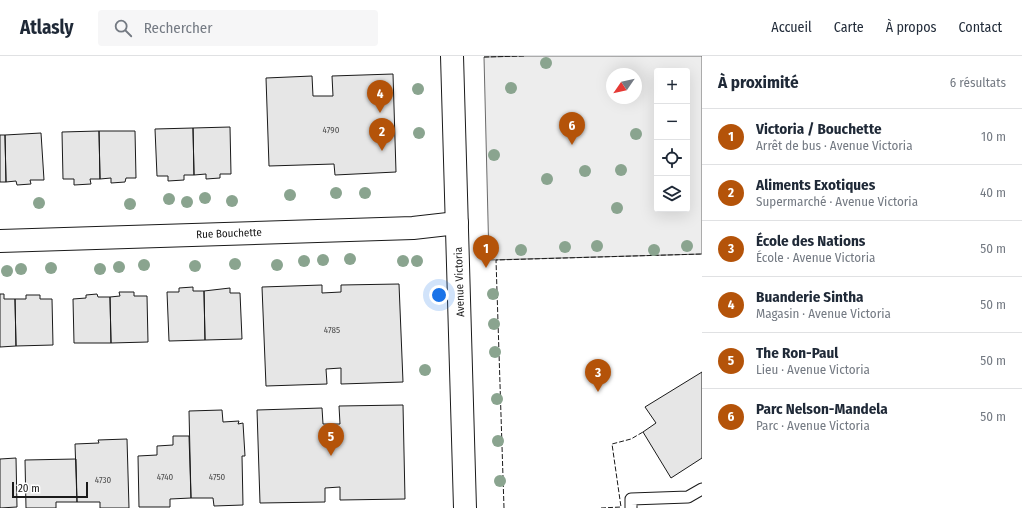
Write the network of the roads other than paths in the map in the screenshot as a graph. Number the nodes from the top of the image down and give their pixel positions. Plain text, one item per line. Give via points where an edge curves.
1 (452, 56) edge
2 (457, 222) junction
3 (0, 241) edge
4 (702, 489) edge
5 (465, 508) edge
6 (631, 508) edge

1 - 2 street, Avenue Victoria
2 - 3 street, Rue Bouchette via 413,228
2 - 5 street, Avenue Victoria
4 - 6 lane via 688,497 631,499

